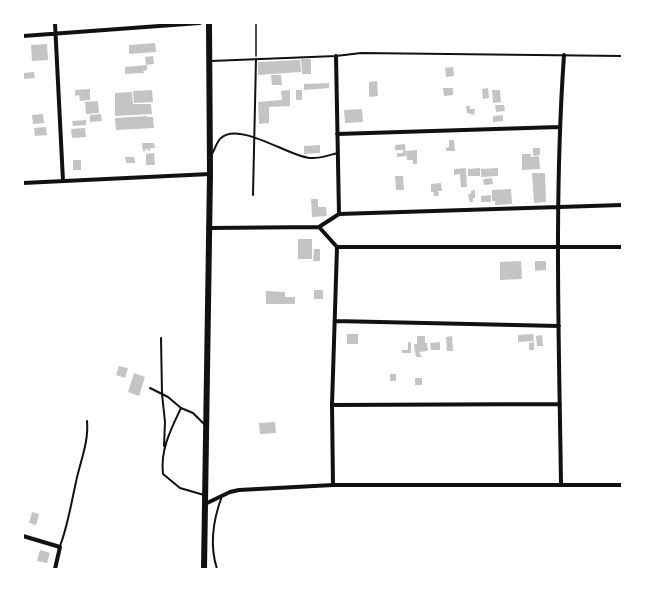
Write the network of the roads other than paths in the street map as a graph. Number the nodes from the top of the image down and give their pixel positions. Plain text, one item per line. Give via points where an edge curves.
1 (55, 23) edge
2 (200, 23) edge
3 (209, 23) edge
4 (164, 24) edge
5 (55, 35) junction
6 (23, 36) edge
7 (564, 55) junction
8 (336, 56) junction
9 (622, 56) edge
10 (256, 60) junction
11 (209, 61) junction
12 (559, 127) junction
13 (337, 134) junction
14 (256, 138) junction
15 (338, 153) junction
16 (210, 158) junction
17 (210, 174) junction
18 (63, 181) junction
19 (23, 182) edge
20 (253, 195) dead end
21 (622, 205) edge
22 (558, 207) junction
23 (339, 214) junction
24 (319, 227) junction
25 (208, 228) junction
26 (558, 246) junction
27 (337, 247) junction
28 (622, 247) edge
29 (335, 321) junction
30 (559, 326) junction
31 (161, 338) dead end
32 (150, 388) dead end
33 (162, 394) junction
34 (560, 404) junction
35 (332, 405) junction
36 (181, 408) junction
37 (87, 421) dead end
38 (206, 427) junction
39 (164, 450) junction
40 (561, 484) junction
41 (333, 485) junction
42 (622, 485) edge
43 (205, 495) junction
44 (222, 496) junction
45 (205, 504) junction
46 (23, 536) edge
47 (60, 547) junction
48 (55, 569) edge
49 (154, 569) edge
50 (182, 569) edge
51 (204, 569) edge
52 (217, 569) edge

1 - 5 street
2 - 4 street
3 - 11 main road
4 - 5 street
5 - 6 street
5 - 18 street
7 - 8 lane via 361,53
7 - 9 lane
7 - 12 street
8 - 10 lane
8 - 13 street
10 - 11 lane
10 - 14 lane
11 - 16 main road
12 - 13 street
12 - 22 street
13 - 15 street
14 - 15 lane via 310,158
14 - 16 lane via 242,134 226,135 221,138
14 - 20 lane
15 - 23 street
16 - 17 main road
17 - 18 street
17 - 25 main road
18 - 19 street
21 - 22 street
22 - 23 street
22 - 26 street
23 - 24 street
24 - 25 street
24 - 27 street
25 - 38 main road
26 - 27 street
26 - 28 street
26 - 30 street
27 - 29 street
29 - 30 street
29 - 35 street
30 - 34 street
31 - 33 lane
32 - 33 lane
33 - 36 lane
33 - 39 lane
34 - 35 street
34 - 40 street
35 - 41 street
36 - 38 lane via 193,413
36 - 39 lane
37 - 47 lane via 88,431 81,465 67,528
38 - 43 main road
39 - 43 lane via 161,462 163,474 180,488
40 - 41 street
40 - 42 street
41 - 44 street via 239,490
43 - 45 main road
44 - 45 street
44 - 52 lane via 214,522 212,547
45 - 51 main road
46 - 47 street
47 - 48 street
49 - 50 lane

